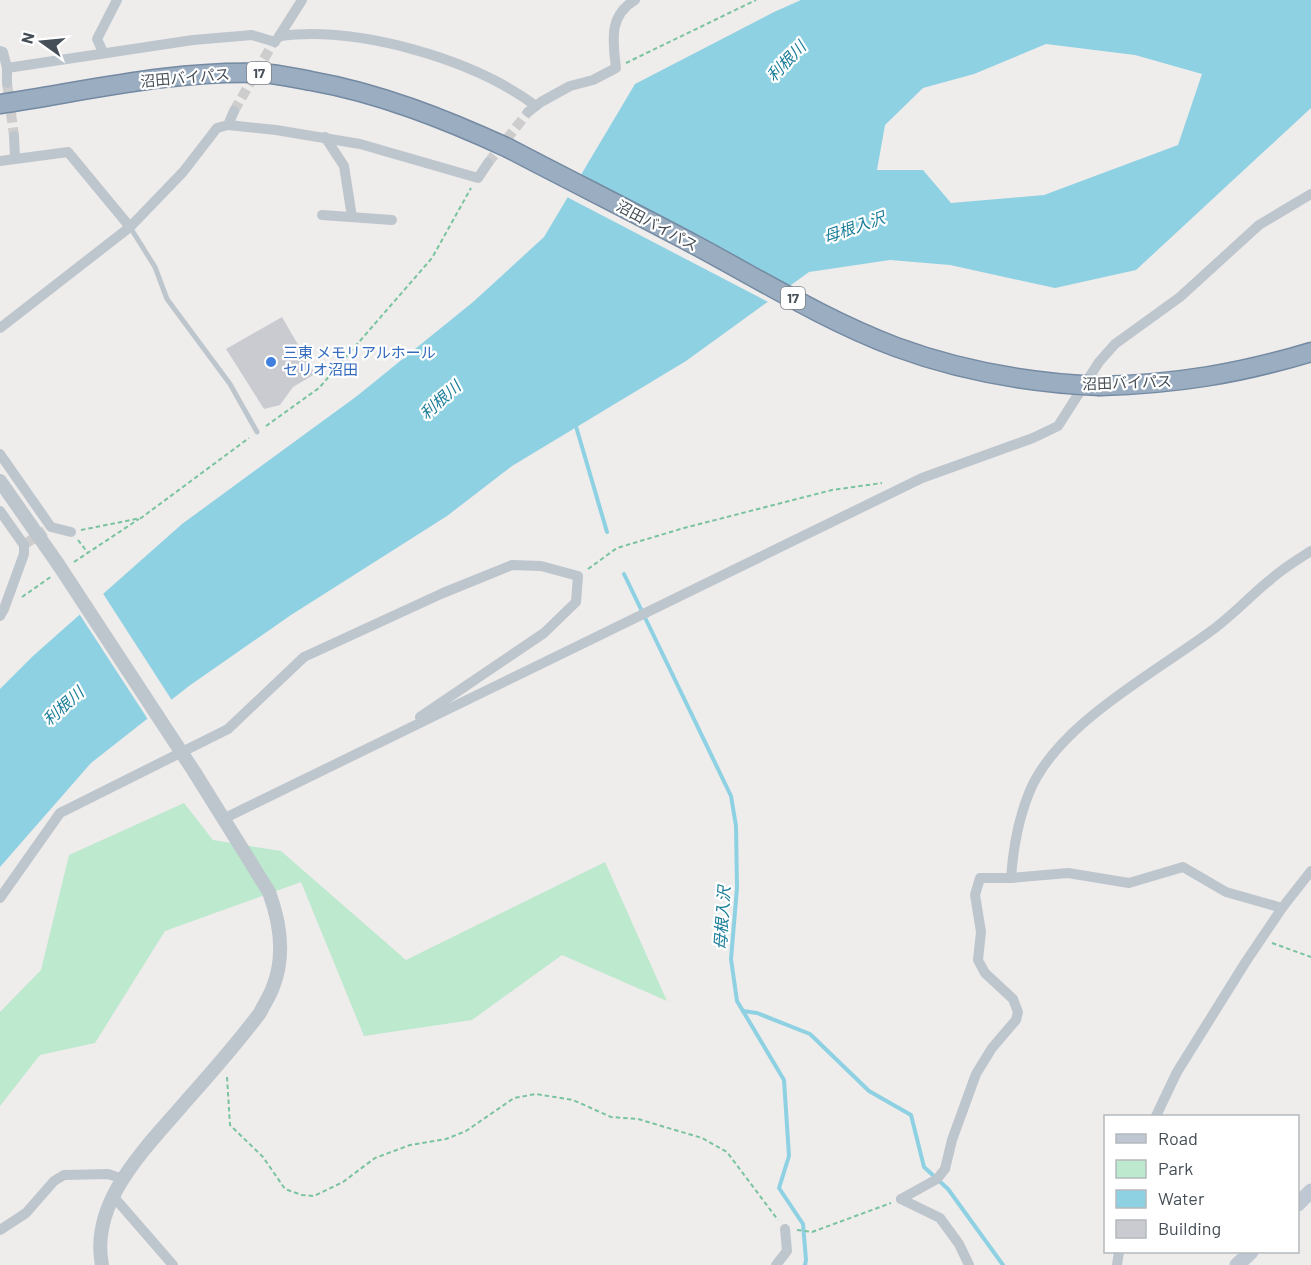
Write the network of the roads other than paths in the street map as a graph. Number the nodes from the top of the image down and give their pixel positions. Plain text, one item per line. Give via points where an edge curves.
1 (117, 0) edge
2 (302, 0) edge
3 (635, 0) edge
4 (276, 41) junction
5 (0, 51) edge
6 (103, 52) junction
7 (7, 68) junction
8 (7, 83) tunnel mouth
9 (0, 104) edge
10 (234, 111) tunnel mouth
11 (228, 125) junction
12 (14, 136) tunnel mouth
13 (325, 137) junction
14 (15, 158) junction
15 (0, 161) edge
16 (488, 163) tunnel mouth
17 (1311, 194) edge
18 (322, 215) dead end
19 (352, 217) junction
20 (392, 220) dead end
21 (130, 227) junction
22 (0, 328) edge
23 (1311, 352) edge
24 (257, 432) road end
25 (0, 454) edge
26 (0, 481) edge
27 (0, 511) edge
28 (71, 532) road end
29 (1311, 551) edge
30 (0, 616) edge
31 (395, 735) junction
32 (223, 819) junction
33 (1311, 871) edge
34 (1011, 878) junction
35 (0, 898) edge
36 (1282, 908) junction
37 (1156, 1115) edge
38 (123, 1179) junction
39 (1311, 1191) edge
40 (113, 1196) junction
41 (1299, 1203) edge
42 (785, 1229) road end
43 (0, 1230) edge
44 (1249, 1253) edge
45 (101, 1264) edge
46 (173, 1265) edge
47 (776, 1265) edge
48 (969, 1265) edge
49 (1237, 1265) edge

1 - 6 street via 97,39
2 - 4 street
3 - 4 street via 616,18 616,68 570,86 532,109 521,94 456,63 403,47 303,33
4 - 6 street via 252,35
5 - 7 street
6 - 7 street
7 - 8 street
9 - 23 highway, 沼田バイパス / 17, bridge via 204,74 264,73 354,90 431,115 508,148 825,315 894,346 990,374 1056,384 1163,383 1260,368
10 - 11 street
11 - 13 street
11 - 21 street via 217,128 183,172
12 - 14 street
13 - 16 street via 478,178
13 - 19 street via 344,166
14 - 15 street
14 - 21 street via 68,152
17 - 31 street via 1259,225 1180,297 1115,344 1058,426 922,477
18 - 19 street
19 - 20 street
21 - 22 street
21 - 24 lane via 155,267 167,299 230,384
25 - 28 street via 48,529
26 - 32 street, bridge
27 - 30 street via 24,544 24,554
29 - 34 street via 1064,741 1044,765 1029,794 1013,850
31 - 32 street
31 - 35 street via 544,633 576,602 579,576 541,566 512,566 442,593 304,657 228,729 60,813
32 - 38 street via 269,892 277,912 279,960 274,986 260,1013
33 - 36 street
34 - 36 street via 1068,873 1129,883 1182,867 1226,892
34 - 48 street via 980,878 975,895 981,932 978,960 985,973 1013,999 1018,1012 1016,1020 976,1074 945,1169 937,1179 901,1199 940,1218
36 - 37 street via 1177,1072
38 - 40 street
38 - 43 street via 108,1174 64,1175 26,1213
39 - 41 main road
40 - 45 street via 102,1230
40 - 46 street
42 - 47 street via 787,1251
44 - 49 main road

